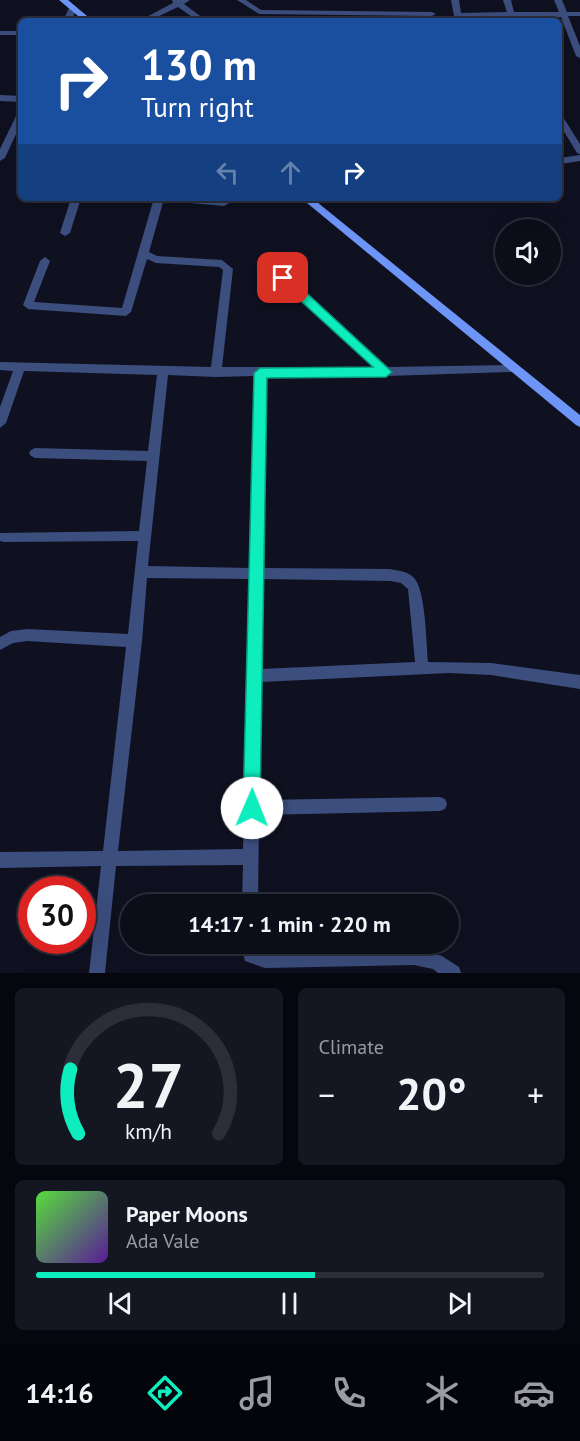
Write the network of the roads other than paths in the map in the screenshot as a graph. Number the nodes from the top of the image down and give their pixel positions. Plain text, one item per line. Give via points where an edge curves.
1 (63, 0) edge
2 (241, 0) edge
3 (456, 0) edge
4 (507, 0) edge
5 (558, 0) edge
6 (180, 1) edge
7 (73, 8) junction
8 (432, 14) dead end
9 (563, 14) junction
10 (580, 14) edge
11 (68, 18) edge
12 (85, 18) edge
13 (149, 18) edge
14 (200, 18) edge
15 (459, 18) edge
16 (512, 18) edge
17 (0, 33) edge
18 (18, 33) edge
19 (580, 56) edge
20 (0, 98) edge
21 (18, 99) edge
22 (18, 120) edge
23 (562, 122) edge
24 (580, 151) edge
25 (0, 158) edge
26 (580, 158) edge
27 (562, 161) edge
28 (75, 201) edge
29 (158, 201) edge
30 (202, 201) edge
31 (309, 201) edge
32 (224, 203) dead end
33 (65, 233) dead end
34 (144, 254) junction
35 (45, 261) dead end
36 (283, 278) dead end
37 (0, 366) edge
38 (20, 367) junction
39 (513, 368) junction
40 (163, 372) junction
41 (386, 372) junction
42 (216, 373) junction
43 (260, 373) junction
44 (580, 422) edge
45 (0, 423) edge
46 (35, 453) dead end
47 (154, 456) junction
48 (146, 536) junction
49 (4, 537) dead end
50 (143, 572) junction
51 (255, 574) junction
52 (135, 640) junction
53 (0, 644) edge
54 (422, 668) junction
55 (254, 676) junction
56 (580, 682) edge
57 (440, 804) dead end
58 (252, 808) junction
59 (250, 857) junction
60 (110, 859) junction
61 (0, 860) edge
62 (250, 894) edge
63 (251, 954) edge
64 (97, 973) edge
65 (453, 973) edge

1 - 7 main road
2 - 8 street via 259,12
3 - 15 street
4 - 16 street
5 - 9 street
6 - 13 street
6 - 14 street
7 - 11 street
7 - 12 main road
9 - 10 street
9 - 16 street
9 - 19 street
15 - 16 street
17 - 18 street
20 - 21 street
22 - 25 street
23 - 24 street
26 - 27 street
28 - 33 street
29 - 34 street
30 - 32 street
31 - 39 main road
34 - 35 street via 126,312 28,305
34 - 42 street via 156,259 222,264 228,269
36 - 41 street
37 - 38 street
38 - 40 street
38 - 45 street
39 - 41 street
39 - 44 main road
40 - 42 street
40 - 47 street
41 - 43 street
42 - 43 street
43 - 51 street
46 - 47 street
47 - 48 street
48 - 49 street
48 - 50 street
50 - 51 street
50 - 52 street
51 - 54 street via 390,575 408,579 414,589
51 - 55 street
52 - 53 street via 27,635 10,637
52 - 60 street
54 - 55 street
54 - 56 street via 491,669
55 - 58 street
57 - 58 street
58 - 59 street
59 - 60 street
59 - 62 street
60 - 61 street
60 - 64 street
63 - 65 street via 265,960 414,957 436,962

